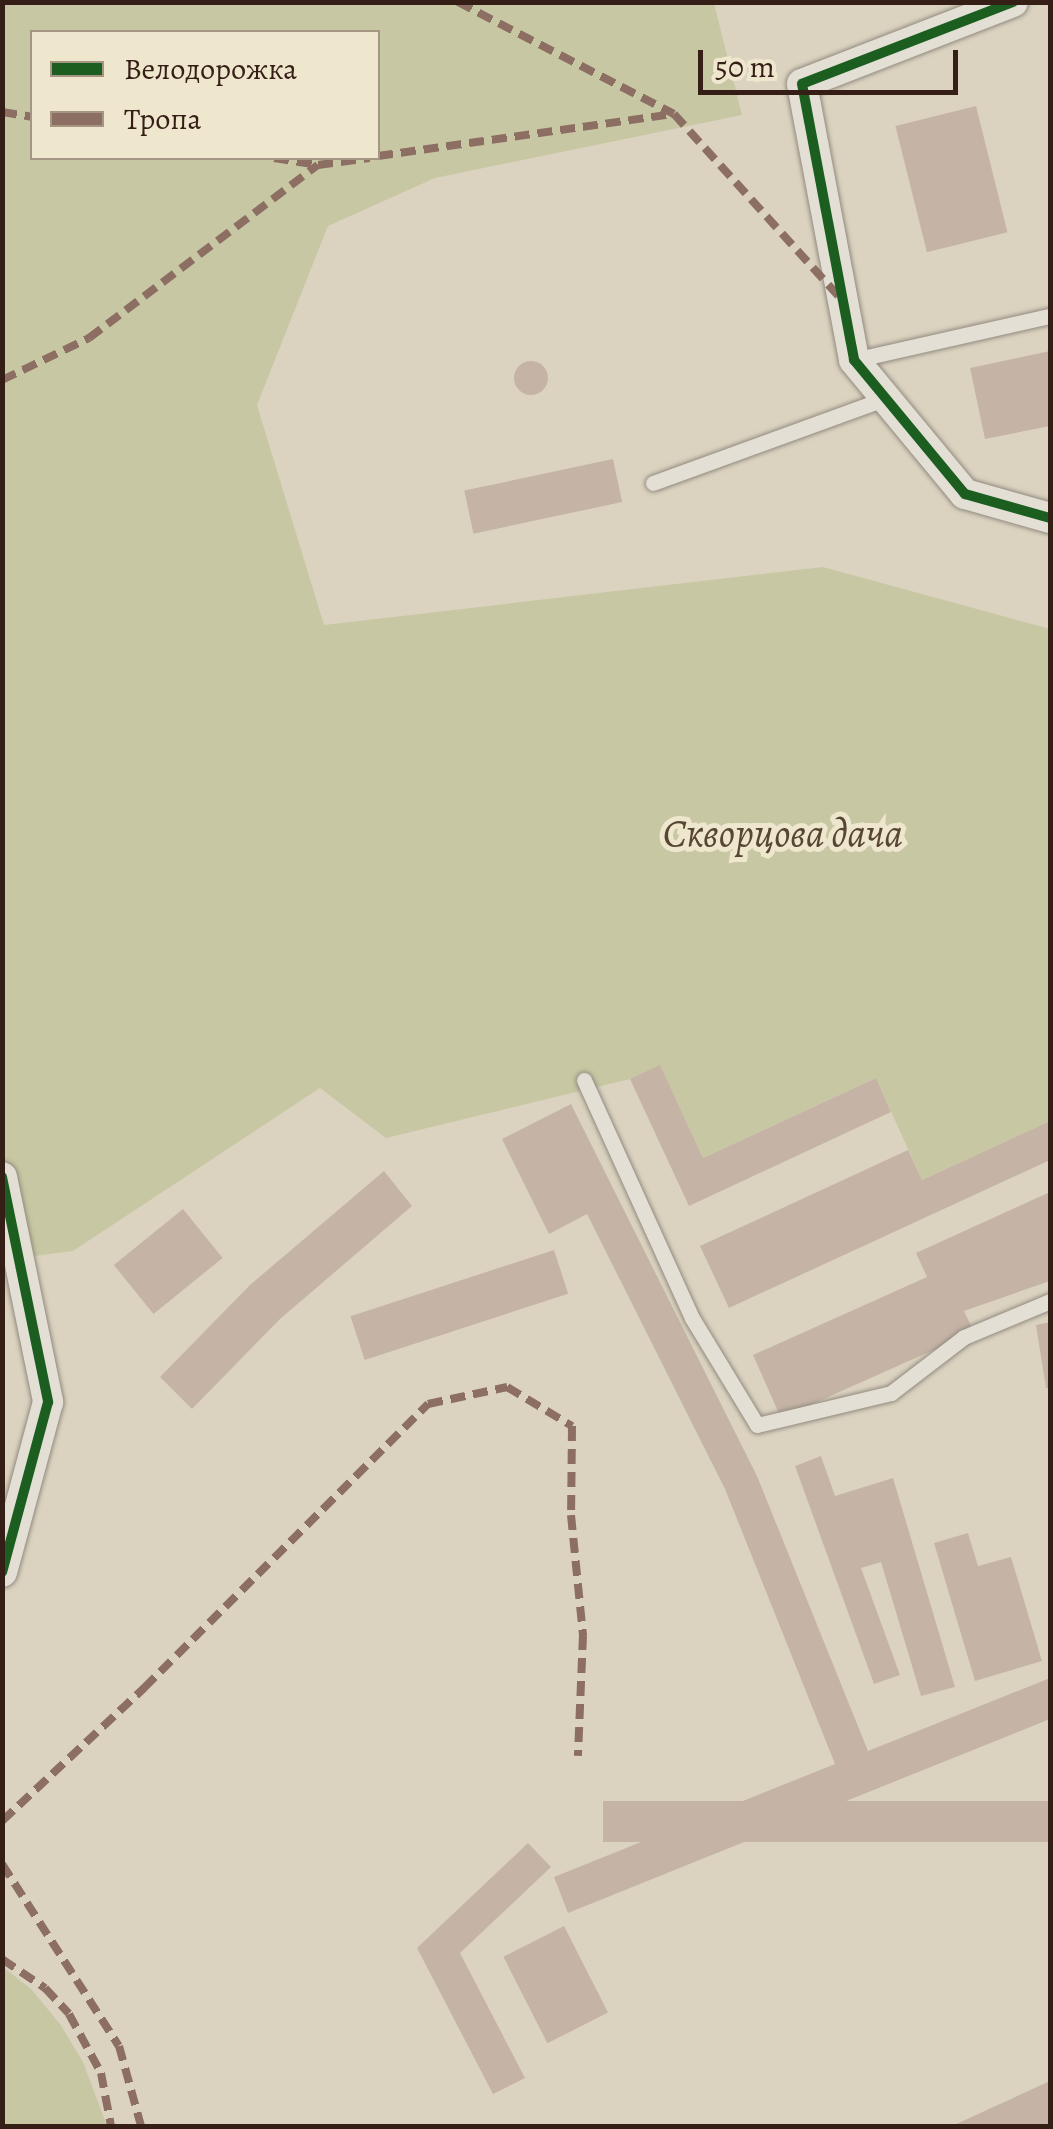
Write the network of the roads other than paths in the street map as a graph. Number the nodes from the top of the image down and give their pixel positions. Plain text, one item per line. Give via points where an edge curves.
1 (1013, 2) edge
2 (1050, 316) edge
3 (854, 360) junction
4 (886, 398) junction
5 (653, 483) dead end
6 (1050, 518) edge
7 (584, 1080) dead end
8 (2, 1177) edge
9 (1050, 1301) edge
10 (2, 1572) edge

1 - 3 street via 802,84
2 - 3 lane
3 - 4 street
4 - 5 lane
4 - 6 street via 965,494
7 - 9 lane via 692,1318 757,1426 891,1393 964,1337
8 - 10 street via 48,1402

